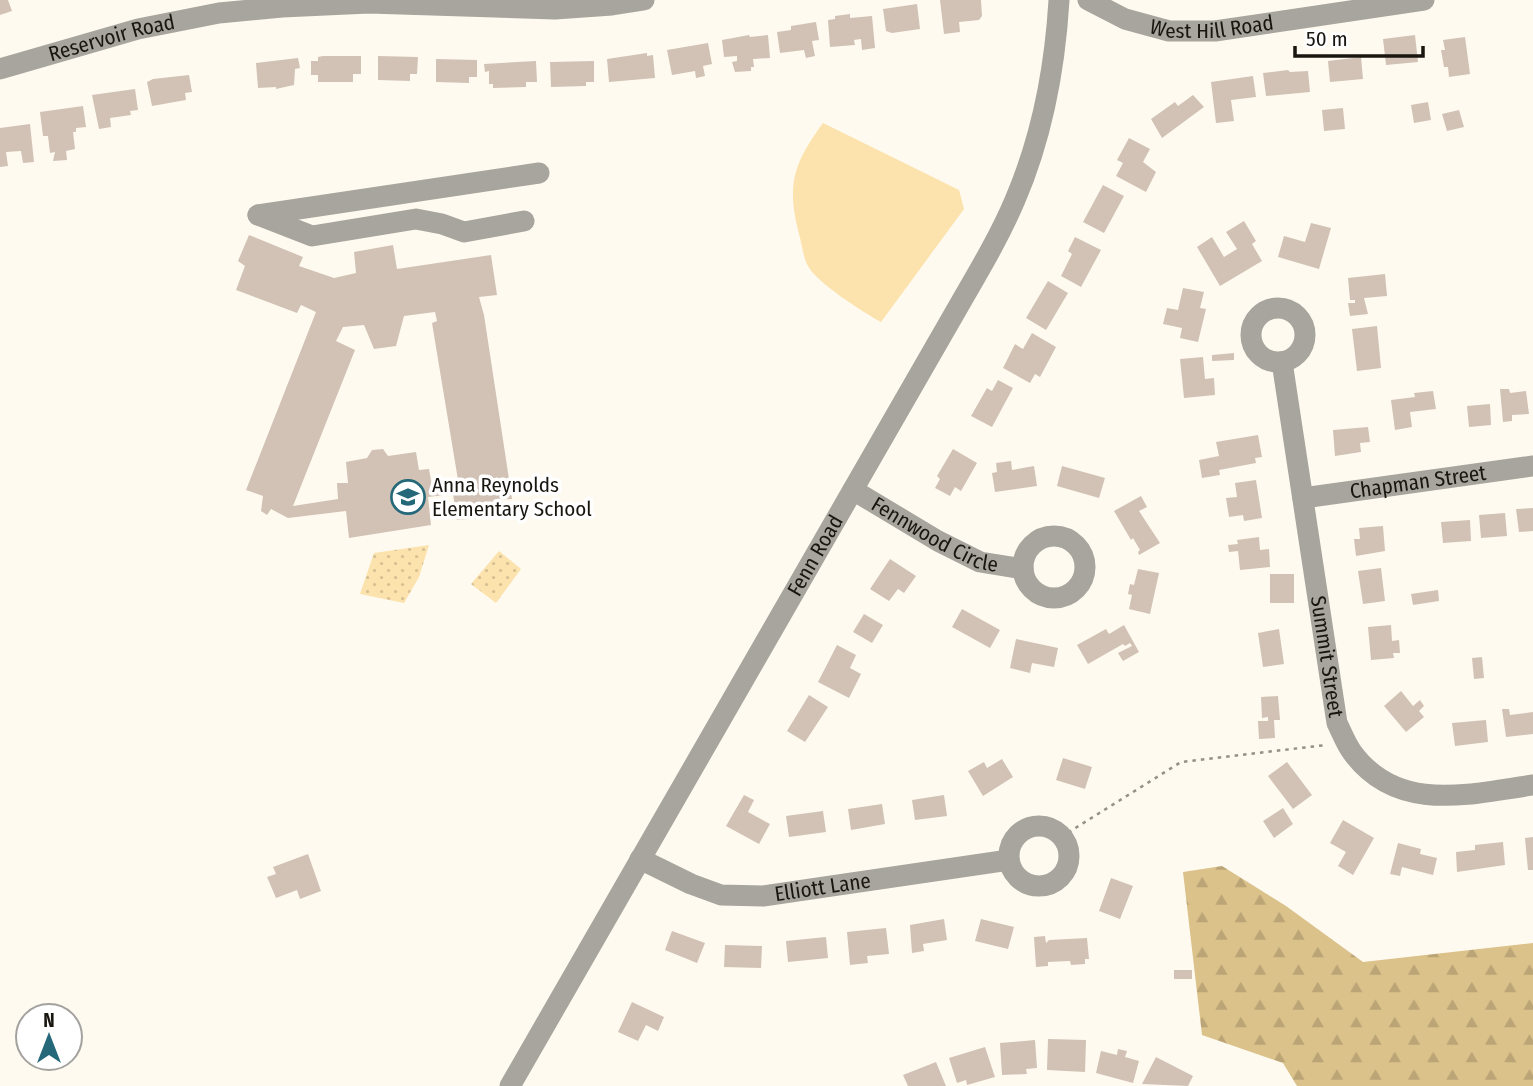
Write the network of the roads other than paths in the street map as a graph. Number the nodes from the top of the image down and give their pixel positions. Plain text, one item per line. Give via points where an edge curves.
1 (644, 0) edge
2 (1059, 0) edge
3 (1088, 0) edge
4 (1424, 0) edge
5 (0, 69) edge
6 (539, 173) dead end
7 (524, 221) dead end
8 (1282, 362) dead end
9 (1533, 466) edge
10 (853, 490) junction
11 (1303, 498) junction
12 (1023, 569) dead end
13 (1533, 785) edge
14 (640, 859) junction
15 (1009, 860) junction
16 (510, 1086) edge

1 - 5 street, Reservoir Road via 555,9 369,3 282,6 138,29
2 - 10 street, Fenn Road via 1044,106 1016,198 988,256
3 - 4 street, West Hill Road via 1125,19 1169,31 1215,31
6 - 7 street via 258,215 312,236 415,219 464,232
8 - 11 street, Summit Street
9 - 11 street, Chapman Street
10 - 12 street, Fennwood Circle via 980,562
10 - 14 street, Fenn Road
11 - 13 street, Summit Street via 1337,723 1352,752 1377,777 1408,792 1444,797
14 - 15 street, Elliott Lane via 722,895 749,896
14 - 16 street, Fenn Road
15 - 15 street via 1014,874 1040,886 1054,882 1068,857 1061,837 1041,827 1026,829 1014,839

